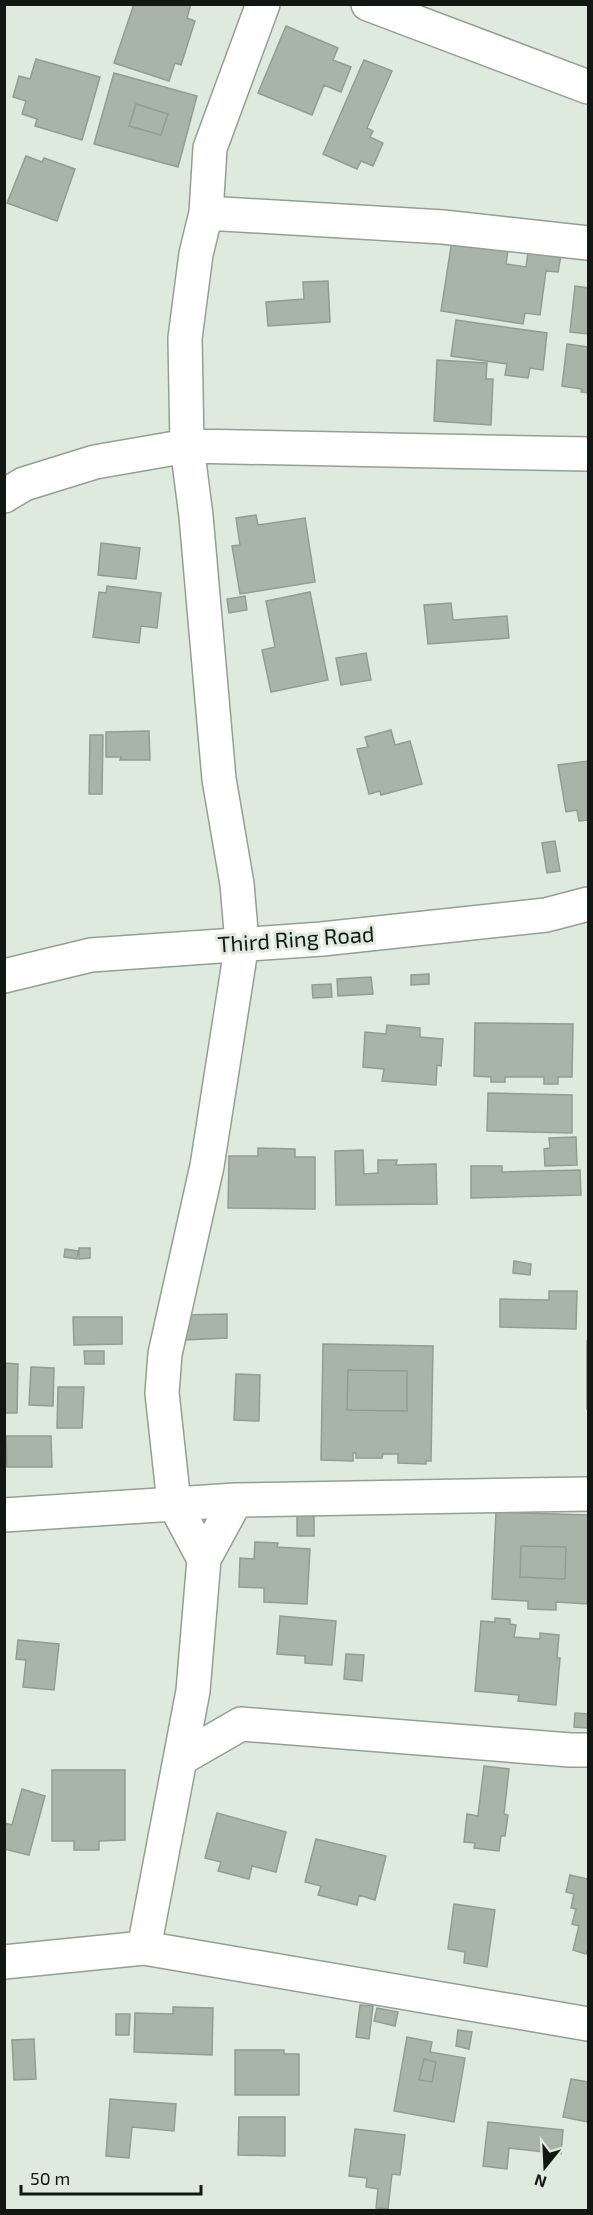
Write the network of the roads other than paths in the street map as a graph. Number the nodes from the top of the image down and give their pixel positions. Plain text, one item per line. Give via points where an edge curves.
1 (263, 4) edge
2 (373, 5) edge
3 (588, 87) edge
4 (206, 213) junction
5 (588, 243) edge
6 (187, 446) junction
7 (588, 454) edge
8 (4, 496) edge
9 (588, 904) edge
10 (242, 943) junction
11 (4, 976) edge
12 (588, 1494) edge
13 (236, 1500) junction
14 (174, 1503) junction
15 (4, 1515) edge
16 (204, 1559) junction
17 (194, 1691) junction
18 (241, 1724) junction
19 (588, 1750) edge
20 (182, 1758) junction
21 (144, 1948) junction
22 (4, 1962) edge
23 (588, 2024) edge

1 - 4 street via 210,148
2 - 3 street
4 - 5 street via 443,227
4 - 6 street via 196,254 185,338
6 - 7 street
6 - 8 street via 95,462 24,484
6 - 10 street via 219,779 237,884
9 - 10 street, Third Ring Road via 546,915 322,939
10 - 11 street, Third Ring Road via 91,955
10 - 14 street via 207,1166 165,1354 162,1393
12 - 13 street
13 - 14 street
13 - 16 street
14 - 15 street
14 - 16 street
16 - 17 street
17 - 18 street
17 - 20 street
18 - 19 street
18 - 20 street
20 - 21 street
21 - 22 street
21 - 23 street

